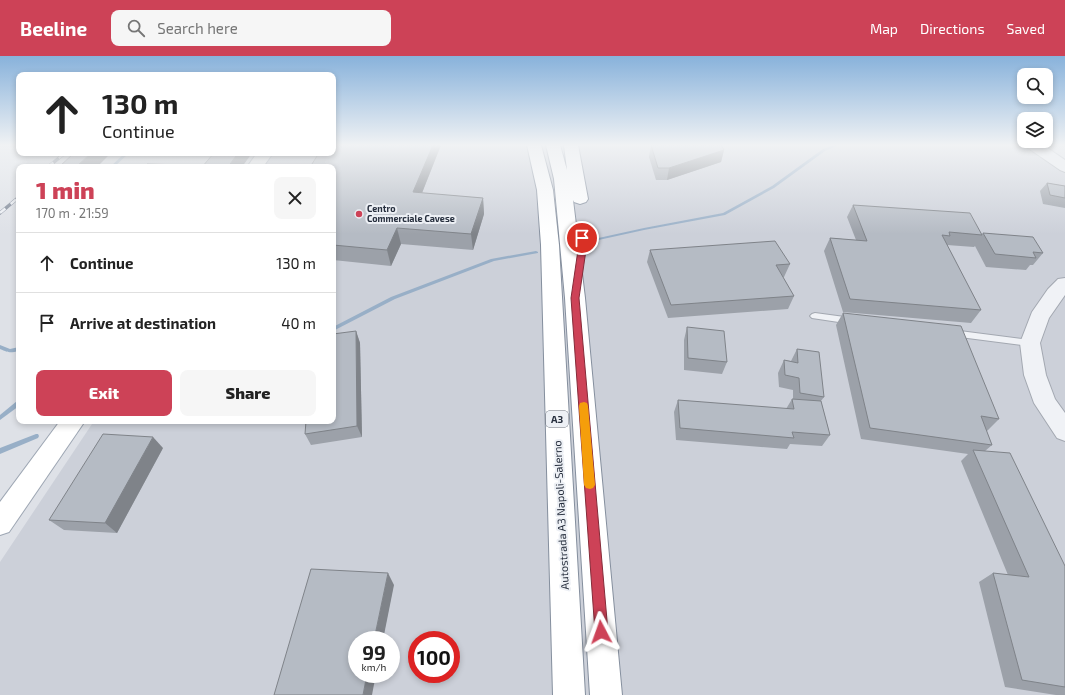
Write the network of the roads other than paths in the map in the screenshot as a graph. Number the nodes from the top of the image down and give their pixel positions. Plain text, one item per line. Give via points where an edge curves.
1 (538, 175) edge
2 (541, 175) edge
3 (560, 175) edge
4 (576, 175) edge
5 (545, 190) junction
6 (1065, 284) edge
7 (575, 298) junction
8 (815, 316) dead end
9 (861, 322) edge
10 (945, 332) edge
11 (1030, 343) junction
12 (71, 424) edge
13 (1065, 431) edge
14 (0, 523) edge
15 (569, 695) edge
16 (606, 695) edge

1 - 5 main road
2 - 5 main road, Autostrada A3 Napoli-Salerno / A3
3 - 7 main road, A3
4 - 7 main road via 582,212 582,250
5 - 15 main road, Autostrada A3 Napoli-Salerno / A3 via 550,245
6 - 11 street via 1039,317
7 - 16 main road, A3
8 - 9 lane
10 - 11 lane
11 - 13 street via 1035,375 1045,403
12 - 14 main road

